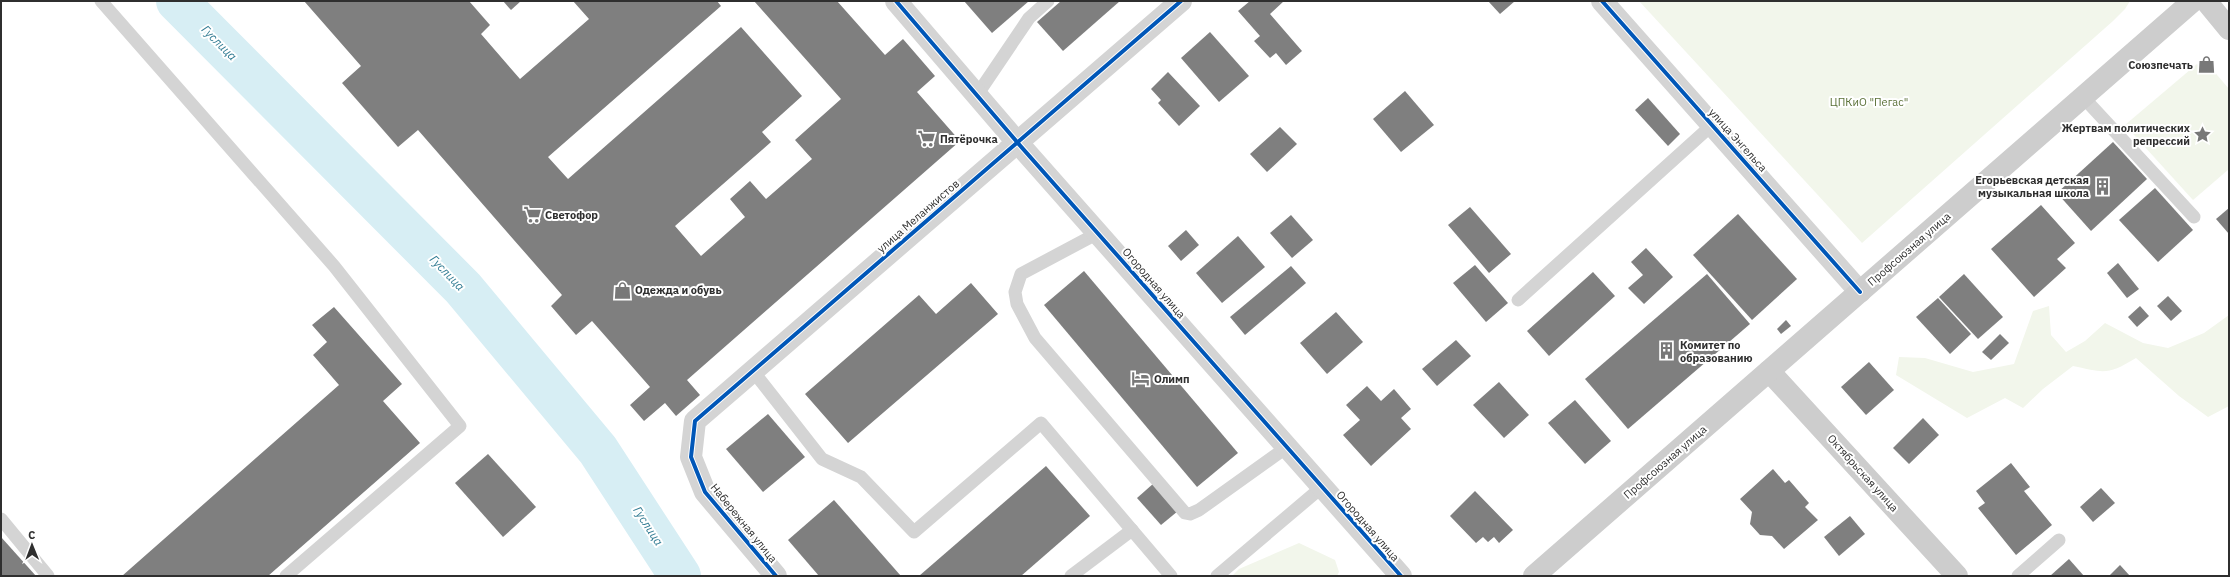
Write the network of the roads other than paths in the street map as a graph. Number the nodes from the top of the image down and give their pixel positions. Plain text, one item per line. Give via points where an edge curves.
1 (101, 1) edge
2 (896, 1) edge
3 (1048, 1) edge
4 (1181, 1) edge
5 (1602, 1) edge
6 (2193, 1) edge
7 (2206, 1) edge
8 (2229, 29) edge
9 (977, 95) junction
10 (2083, 97) junction
11 (1712, 125) junction
12 (1017, 142) junction
13 (2194, 216) dead end
14 (1098, 233) junction
15 (1860, 292) junction
16 (1518, 300) dead end
17 (753, 371) junction
18 (1769, 371) junction
19 (1287, 447) junction
20 (691, 457) joint
21 (1322, 487) junction
22 (1, 519) edge
23 (1132, 530) junction
24 (2059, 540) dead end
25 (48, 576) edge
26 (286, 576) edge
27 (776, 576) edge
28 (1071, 576) edge
29 (1171, 576) edge
30 (1217, 576) edge
31 (1400, 576) edge
32 (1534, 576) edge
33 (1957, 576) edge
34 (2018, 576) edge

1 - 26 lane via 334,266 460,426
2 - 9 street, Огородная улица
3 - 9 lane via 1029,18
4 - 12 street, улица Меланжистов
5 - 11 street, улица Энгельса
6 - 10 main road, Профсоюзная улица
7 - 8 main road
9 - 12 street, Огородная улица
10 - 13 lane
10 - 15 main road, Профсоюзная улица
11 - 15 street, улица Энгельса
11 - 16 lane
12 - 14 street, Огородная улица
12 - 17 street, улица Меланжистов
14 - 19 street, Огородная улица
14 - 19 lane via 1021,274 1015,292 1017,304 1035,338 1185,513 1190,514 1199,510
15 - 18 main road, Профсоюзная улица
17 - 20 street, улица Меланжистов via 695,421
17 - 23 lane via 822,459 861,477 914,532 1041,423
18 - 32 main road, Профсоюзная улица
18 - 33 main road, Октябрьская улица
19 - 21 street, Огородная улица
20 - 27 street, Набережная улица via 706,492
21 - 30 lane
21 - 31 street, Огородная улица
22 - 25 lane
23 - 28 lane
23 - 29 lane
24 - 34 lane

